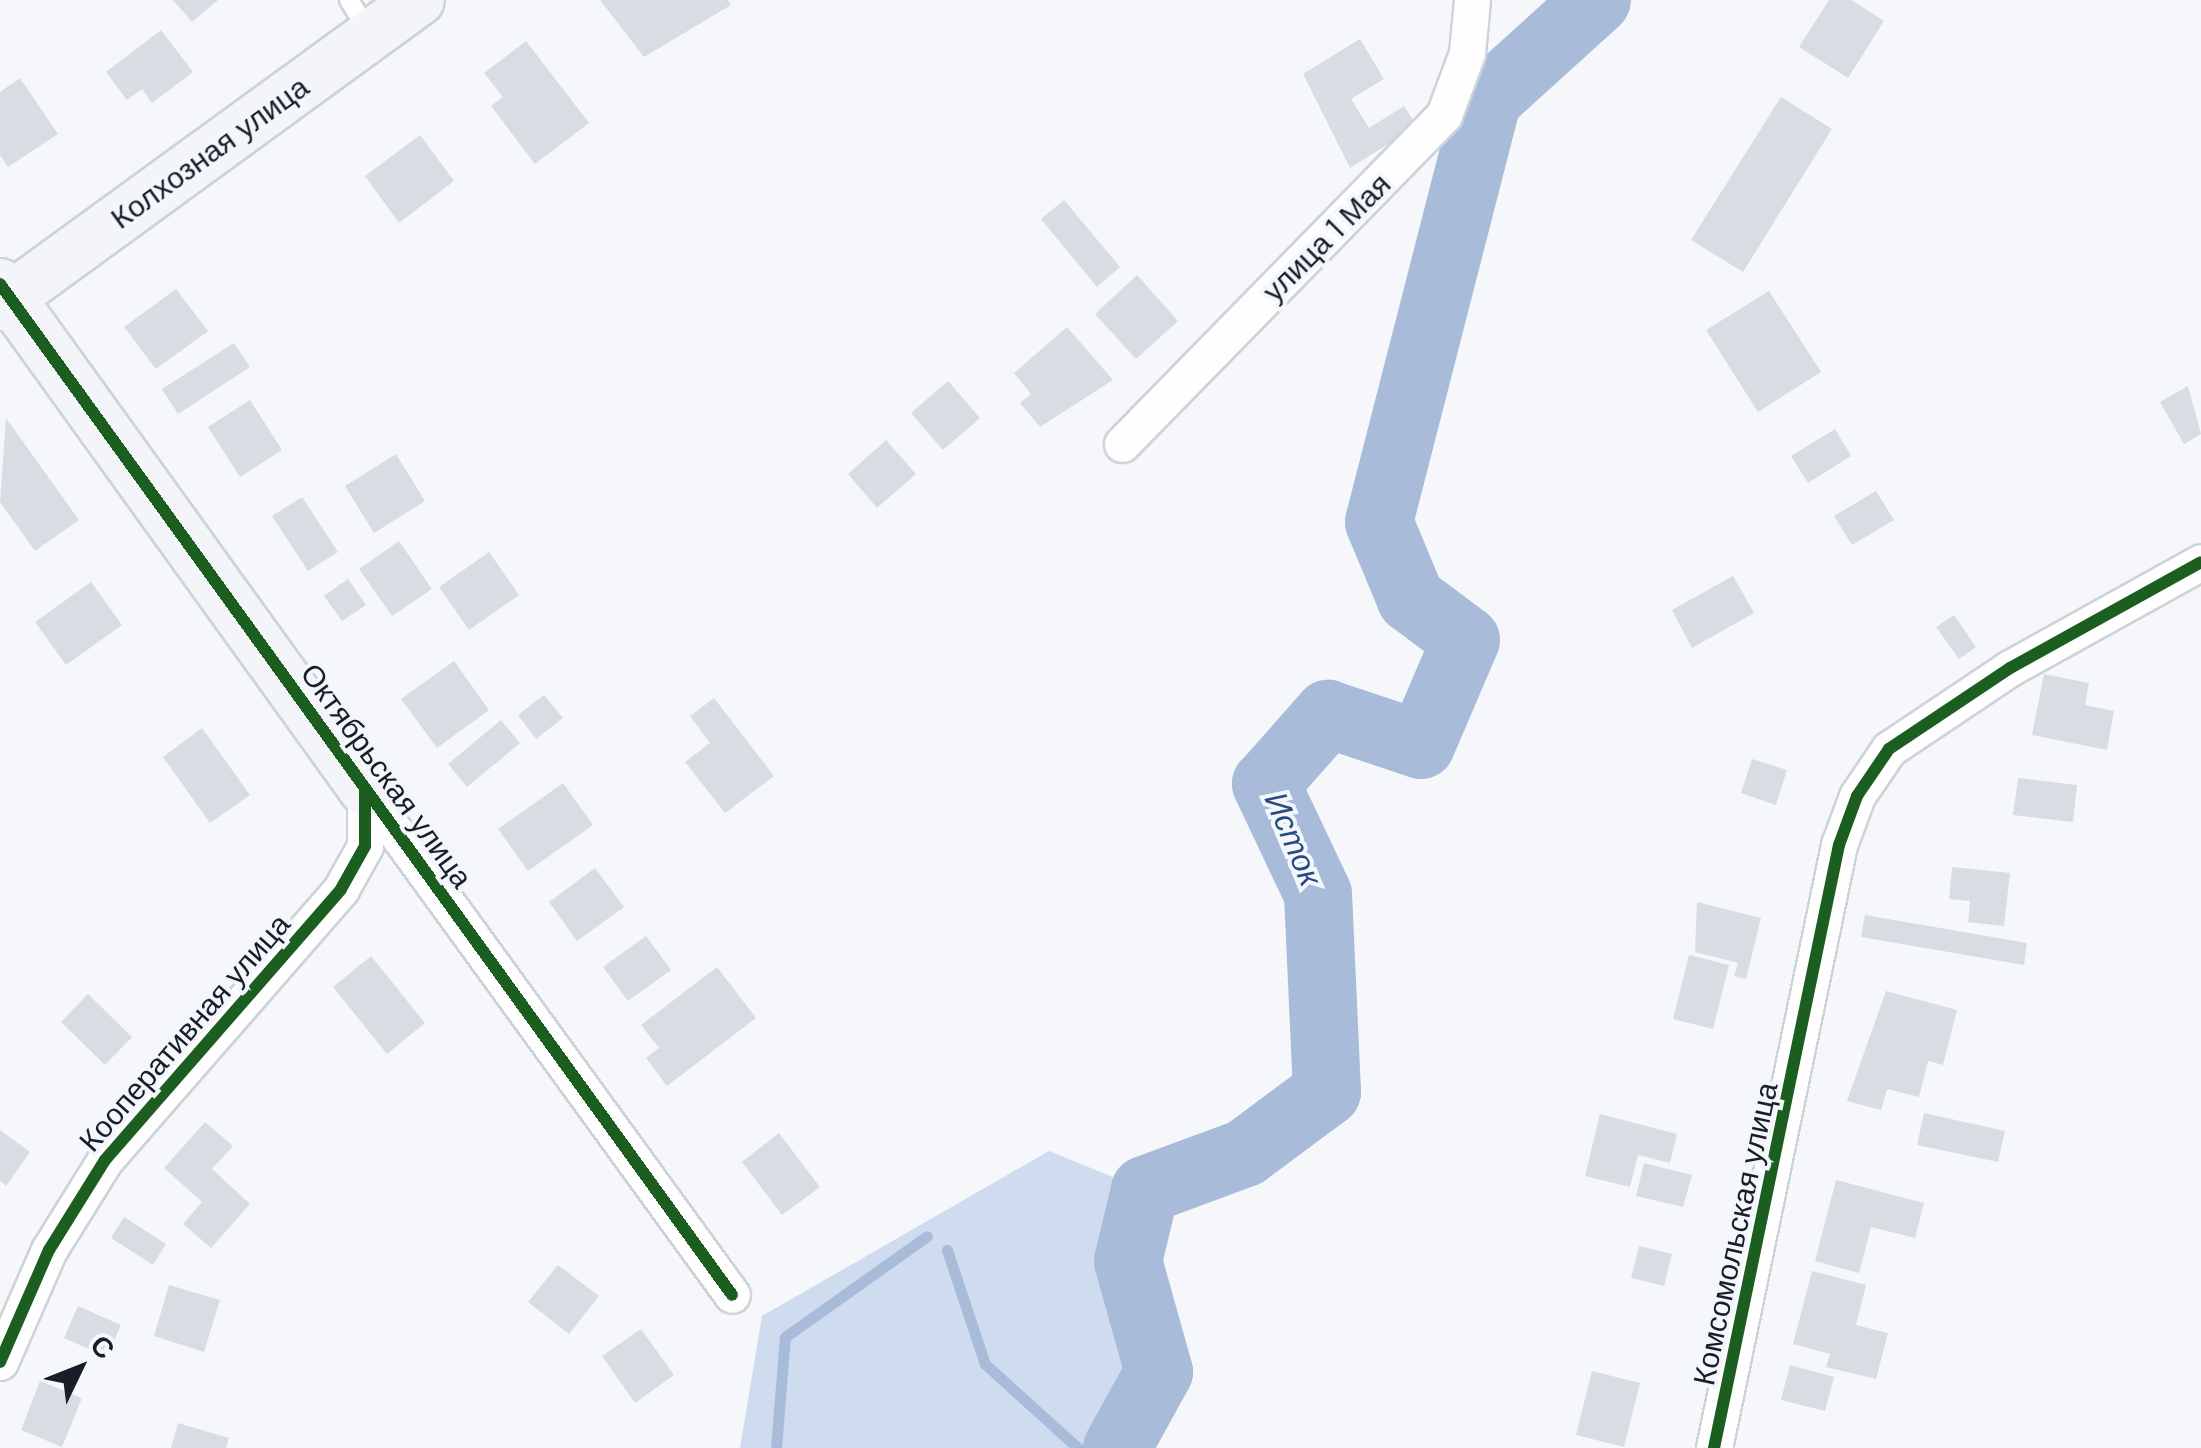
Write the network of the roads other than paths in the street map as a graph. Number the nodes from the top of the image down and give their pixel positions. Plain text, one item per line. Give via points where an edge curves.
1 (419, 0) edge
2 (1472, 0) edge
3 (360, 18) edge
4 (3, 296) edge
5 (1122, 444) dead end
6 (2201, 562) edge
7 (364, 790) junction
8 (732, 1295) dead end
9 (0, 1362) edge
10 (1714, 1448) edge

1 - 3 street, Колхозная улица
2 - 5 street, улица 1 Мая via 1467,53 1444,115
3 - 4 street, Колхозная улица
4 - 7 street, Октябрьская улица
6 - 10 street, Комсомольская улица via 2010,668 1889,749 1857,796 1839,845
7 - 8 street, Октябрьская улица
7 - 9 street, Кооперативная улица via 365,846 342,889 105,1160 50,1250

